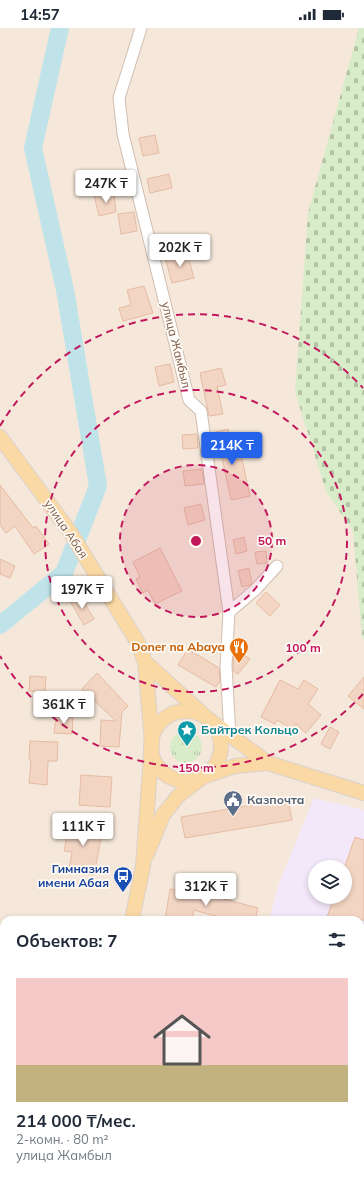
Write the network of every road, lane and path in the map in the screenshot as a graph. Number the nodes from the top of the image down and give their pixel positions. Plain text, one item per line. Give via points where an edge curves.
1 (141, 28) edge
2 (0, 437) edge
3 (277, 566) dead end
4 (229, 612) junction
5 (145, 662) junction
6 (208, 718) junction
7 (230, 736) junction
8 (152, 741) junction
9 (268, 762) junction
10 (203, 777) junction
11 (364, 793) edge
12 (142, 866) junction
13 (133, 916) edge

1 - 4 street, улица Жамбыл via 119,98 123,134 189,400 200,411
2 - 5 main road, улица Абая via 70,532 138,643
3 - 4 street via 255,590
4 - 7 street, улица Жамбыл via 226,666
5 - 6 main road
5 - 8 main road, улица Абая
6 - 7 main road
6 - 8 main road via 189,711 174,714 161,722
6 - 10 main road via 216,727 221,749 212,770
7 - 9 main road
8 - 10 main road via 152,752 162,771 182,780
8 - 12 main road
9 - 10 main road via 235,766
9 - 11 main road
10 - 12 main road via 178,796 163,815
12 - 13 main road

